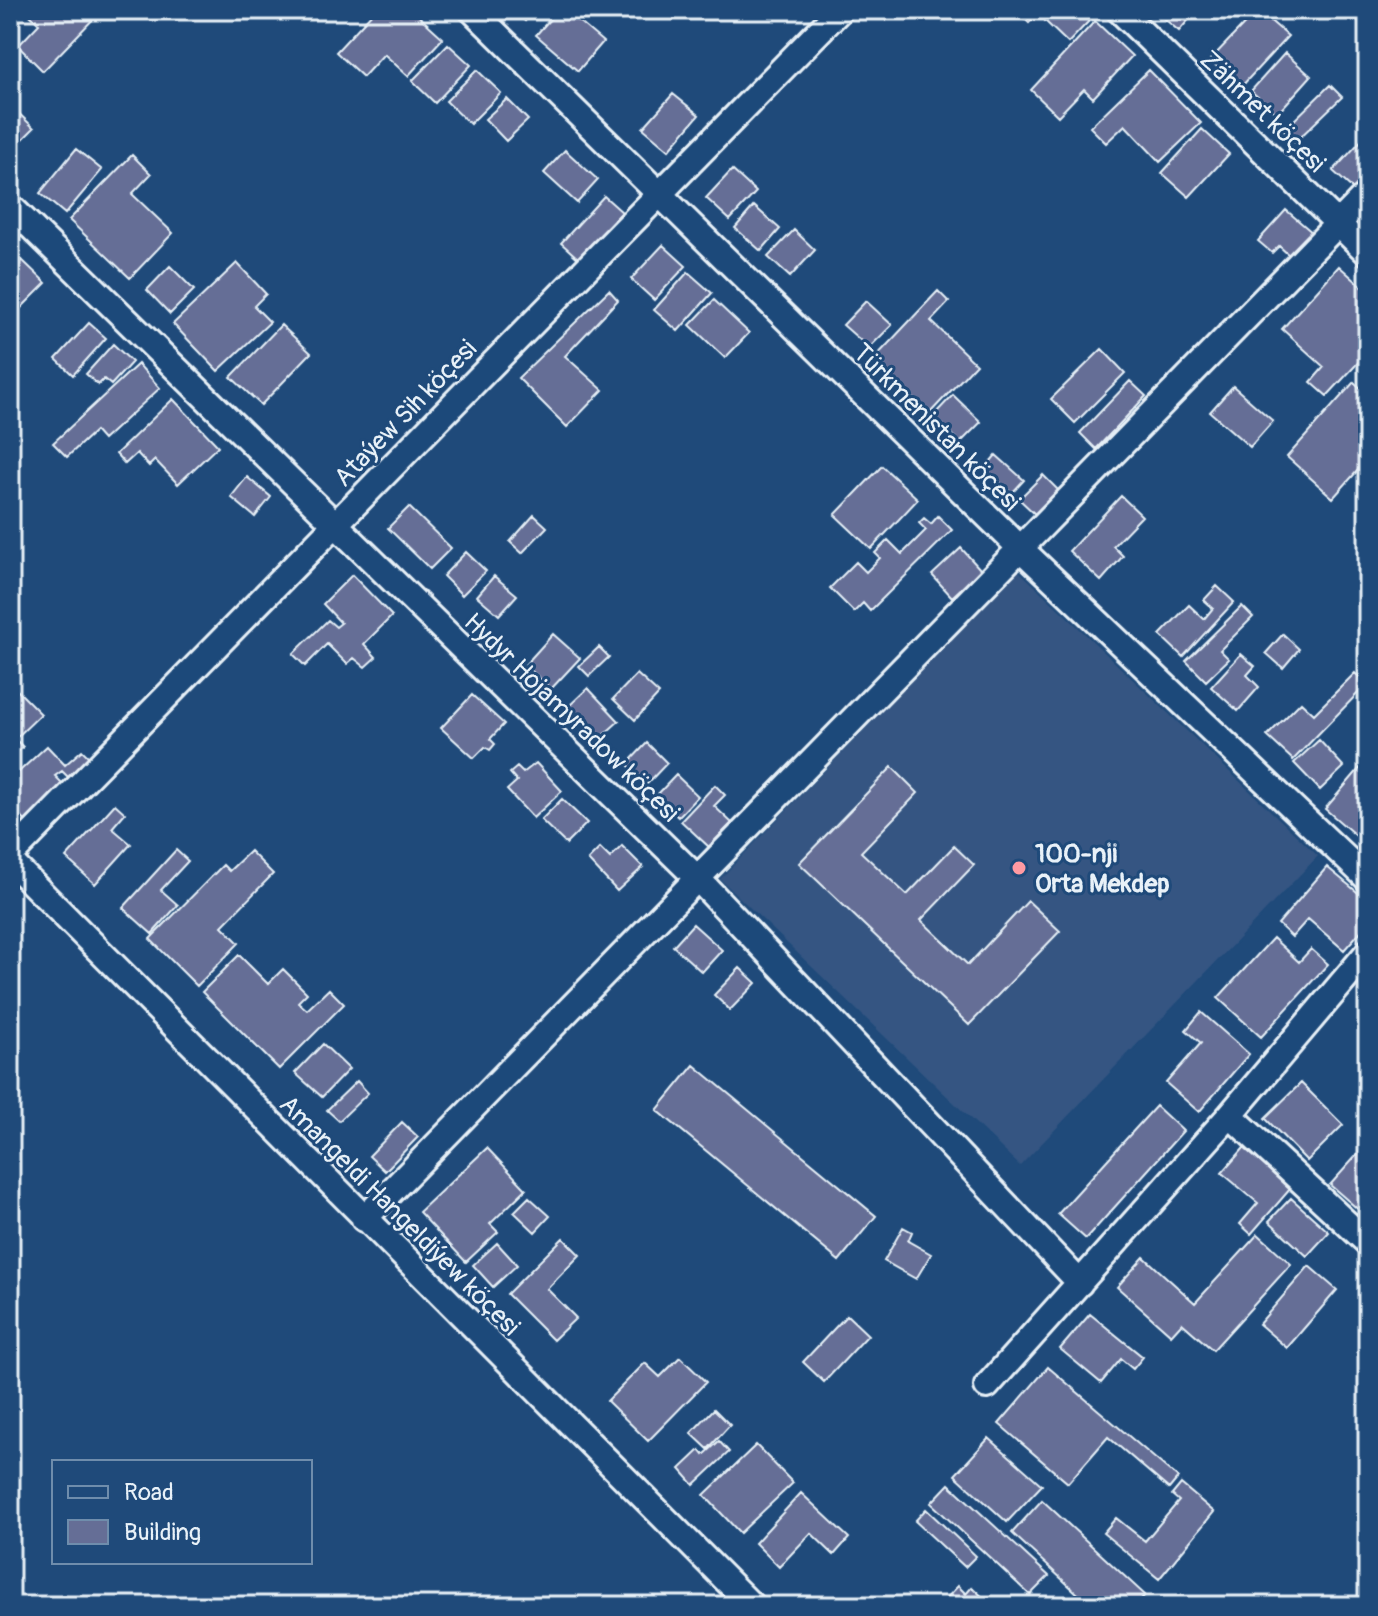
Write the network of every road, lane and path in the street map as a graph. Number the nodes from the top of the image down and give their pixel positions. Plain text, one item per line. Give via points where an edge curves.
1 (472, 10) edge
2 (840, 10) edge
3 (1119, 10) edge
4 (1368, 193) edge
5 (660, 194) junction
6 (10, 206) edge
7 (1337, 224) junction
8 (1368, 253) edge
9 (335, 525) junction
10 (1021, 549) junction
11 (10, 858) edge
12 (1368, 879) edge
13 (699, 880) junction
14 (1368, 952) edge
15 (1230, 1115) junction
16 (364, 1219) junction
17 (1368, 1243) edge
18 (1080, 1283) junction
19 (987, 1386) dead end
20 (752, 1606) edge

1 - 5 street, Türkmenistan köçesi
2 - 5 street, Ataýew Sih köçesi
3 - 7 street, Zähmet köçesi
4 - 7 street
5 - 9 street, Ataýew Sih köçesi
5 - 10 street, Türkmenistan köçesi
6 - 9 street, Hydyr Hojamyradow köçesi
7 - 8 street, Zähmet köçesi
7 - 10 street
9 - 11 street, Ataýew Sih köçesi
9 - 13 street, Hydyr Hojamyradow köçesi
10 - 12 street, Türkmenistan köçesi
10 - 13 street
11 - 16 street, Amangeldi Hangeldiýew köçesi
13 - 16 street
13 - 18 street, Hydyr Hojamyradow köçesi
14 - 15 street
15 - 17 street
15 - 18 street
16 - 20 street, Amangeldi Hangeldiýew köçesi
18 - 19 street

